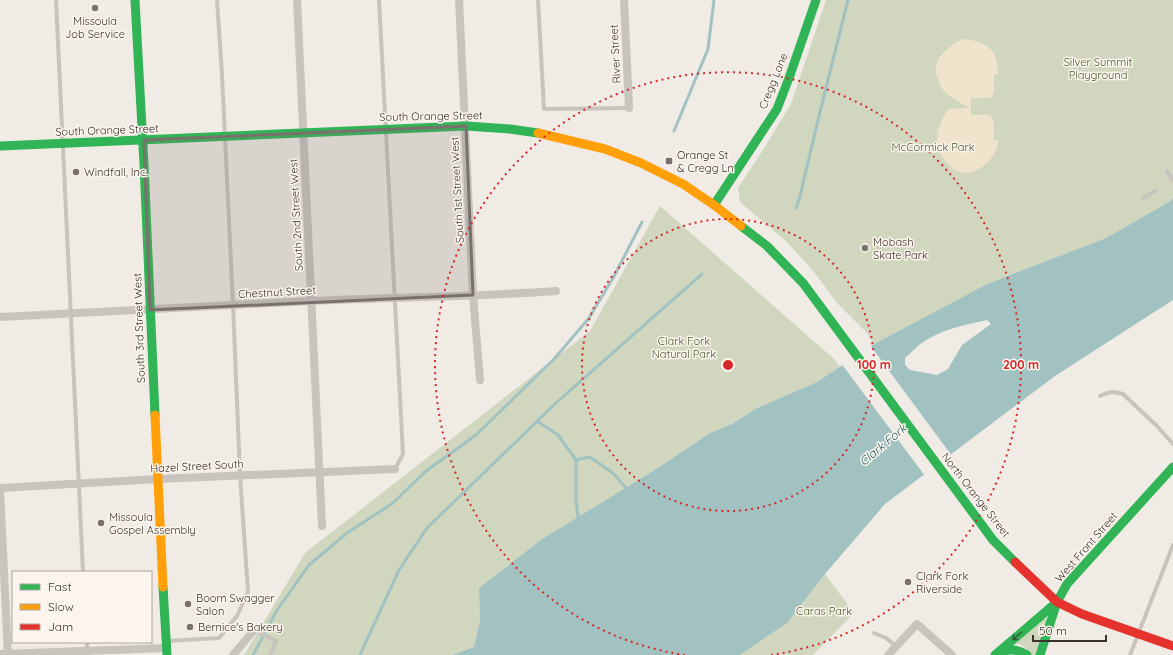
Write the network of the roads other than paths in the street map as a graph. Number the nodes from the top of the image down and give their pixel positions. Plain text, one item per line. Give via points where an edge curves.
1 (56, 0) edge
2 (135, 0) edge
3 (217, 0) edge
4 (297, 0) edge
5 (379, 0) edge
6 (459, 0) edge
7 (538, 0) edge
8 (624, 0) edge
9 (816, 0) edge
10 (629, 108) joint
11 (466, 126) junction
12 (386, 129) junction
13 (303, 133) junction
14 (225, 137) junction
15 (144, 140) junction
16 (63, 144) junction
17 (0, 146) edge
18 (1167, 171) dead end
19 (1173, 179) edge
20 (1156, 191) dead end
21 (1143, 198) dead end
22 (714, 205) junction
23 (556, 291) dead end
24 (473, 295) junction
25 (394, 298) junction
26 (311, 301) junction
27 (233, 305) junction
28 (150, 310) junction
29 (70, 314) junction
30 (826, 314) joint
31 (0, 317) edge
32 (480, 380) dead end
33 (1100, 396) dead end
34 (1173, 444) edge
35 (1173, 467) edge
36 (395, 469) joint
37 (319, 472) junction
38 (240, 475) junction
39 (158, 479) junction
40 (79, 483) junction
41 (0, 489) edge
42 (322, 526) dead end
43 (1173, 545) edge
44 (83, 571) edge
45 (1057, 602) junction
46 (256, 631) joint
47 (874, 633) dead end
48 (1138, 633) junction
49 (86, 643) edge
50 (1173, 646) edge
51 (896, 647) junction
52 (167, 648) edge
53 (87, 653) edge
54 (5, 654) edge
55 (234, 655) edge
56 (270, 655) edge
57 (888, 655) edge
58 (952, 655) edge
59 (995, 655) edge
60 (1027, 655) edge
61 (1040, 655) edge
62 (1130, 655) edge

1 - 16 lane
2 - 15 main road, South 3rd Street West
3 - 14 lane
4 - 13 street, South 2nd Street West
5 - 12 lane
6 - 11 street, South 1st Street West
7 - 10 lane via 544,109
8 - 10 street, River Street
9 - 22 main road, Cregg Lane via 777,109
11 - 12 main road, South Orange Street
11 - 22 main road, South Orange Street via 545,134 617,153 683,184
11 - 24 street, South 1st Street West
12 - 13 main road, South Orange Street
12 - 25 lane
13 - 14 main road, South Orange Street
13 - 26 street, South 2nd Street West
14 - 15 main road, South Orange Street
14 - 27 lane
15 - 16 main road, South Orange Street
15 - 28 main road, South 3rd Street West
16 - 17 main road, South Orange Street
16 - 29 lane
18 - 19 lane
20 - 21 lane
22 - 30 main road, South Orange Street via 767,246 803,283
23 - 24 street, Chestnut Street
24 - 25 street, Chestnut Street
24 - 32 street, South 1st Street West
25 - 26 street, Chestnut Street
25 - 36 lane via 402,454
26 - 27 street, Chestnut Street
26 - 37 street, South 2nd Street West
27 - 28 street, Chestnut Street
27 - 38 lane
28 - 29 street, Chestnut Street
28 - 39 main road, South 3rd Street West
29 - 31 street, Chestnut Street
29 - 40 lane
30 - 45 main road, North Orange Street via 993,540
33 - 34 lane via 1114,392 1123,394
35 - 45 main road, West Front Street via 1067,584
36 - 37 street, Hazel Street South
37 - 38 street, Hazel Street South
37 - 42 street, South 2nd Street West
38 - 39 street, Hazel Street South
38 - 52 lane via 248,592 237,616 219,638
39 - 40 street, Hazel Street South
39 - 52 main road, South 3rd Street West
40 - 41 street, Hazel Street South
40 - 44 lane
41 - 54 street
43 - 48 lane
45 - 48 main road, North Orange Street via 1082,614
45 -> 59 main road, West Front Street
45 - 61 main road
46 - 55 street
46 - 56 lane via 276,641
47 - 51 lane via 886,638
48 - 50 main road, North Orange Street
48 - 62 lane
49 - 53 lane
51 - 57 street
51 - 58 street via 917,624
52 - 53 street
53 - 54 street
59 - 60 main road via 1012,649

